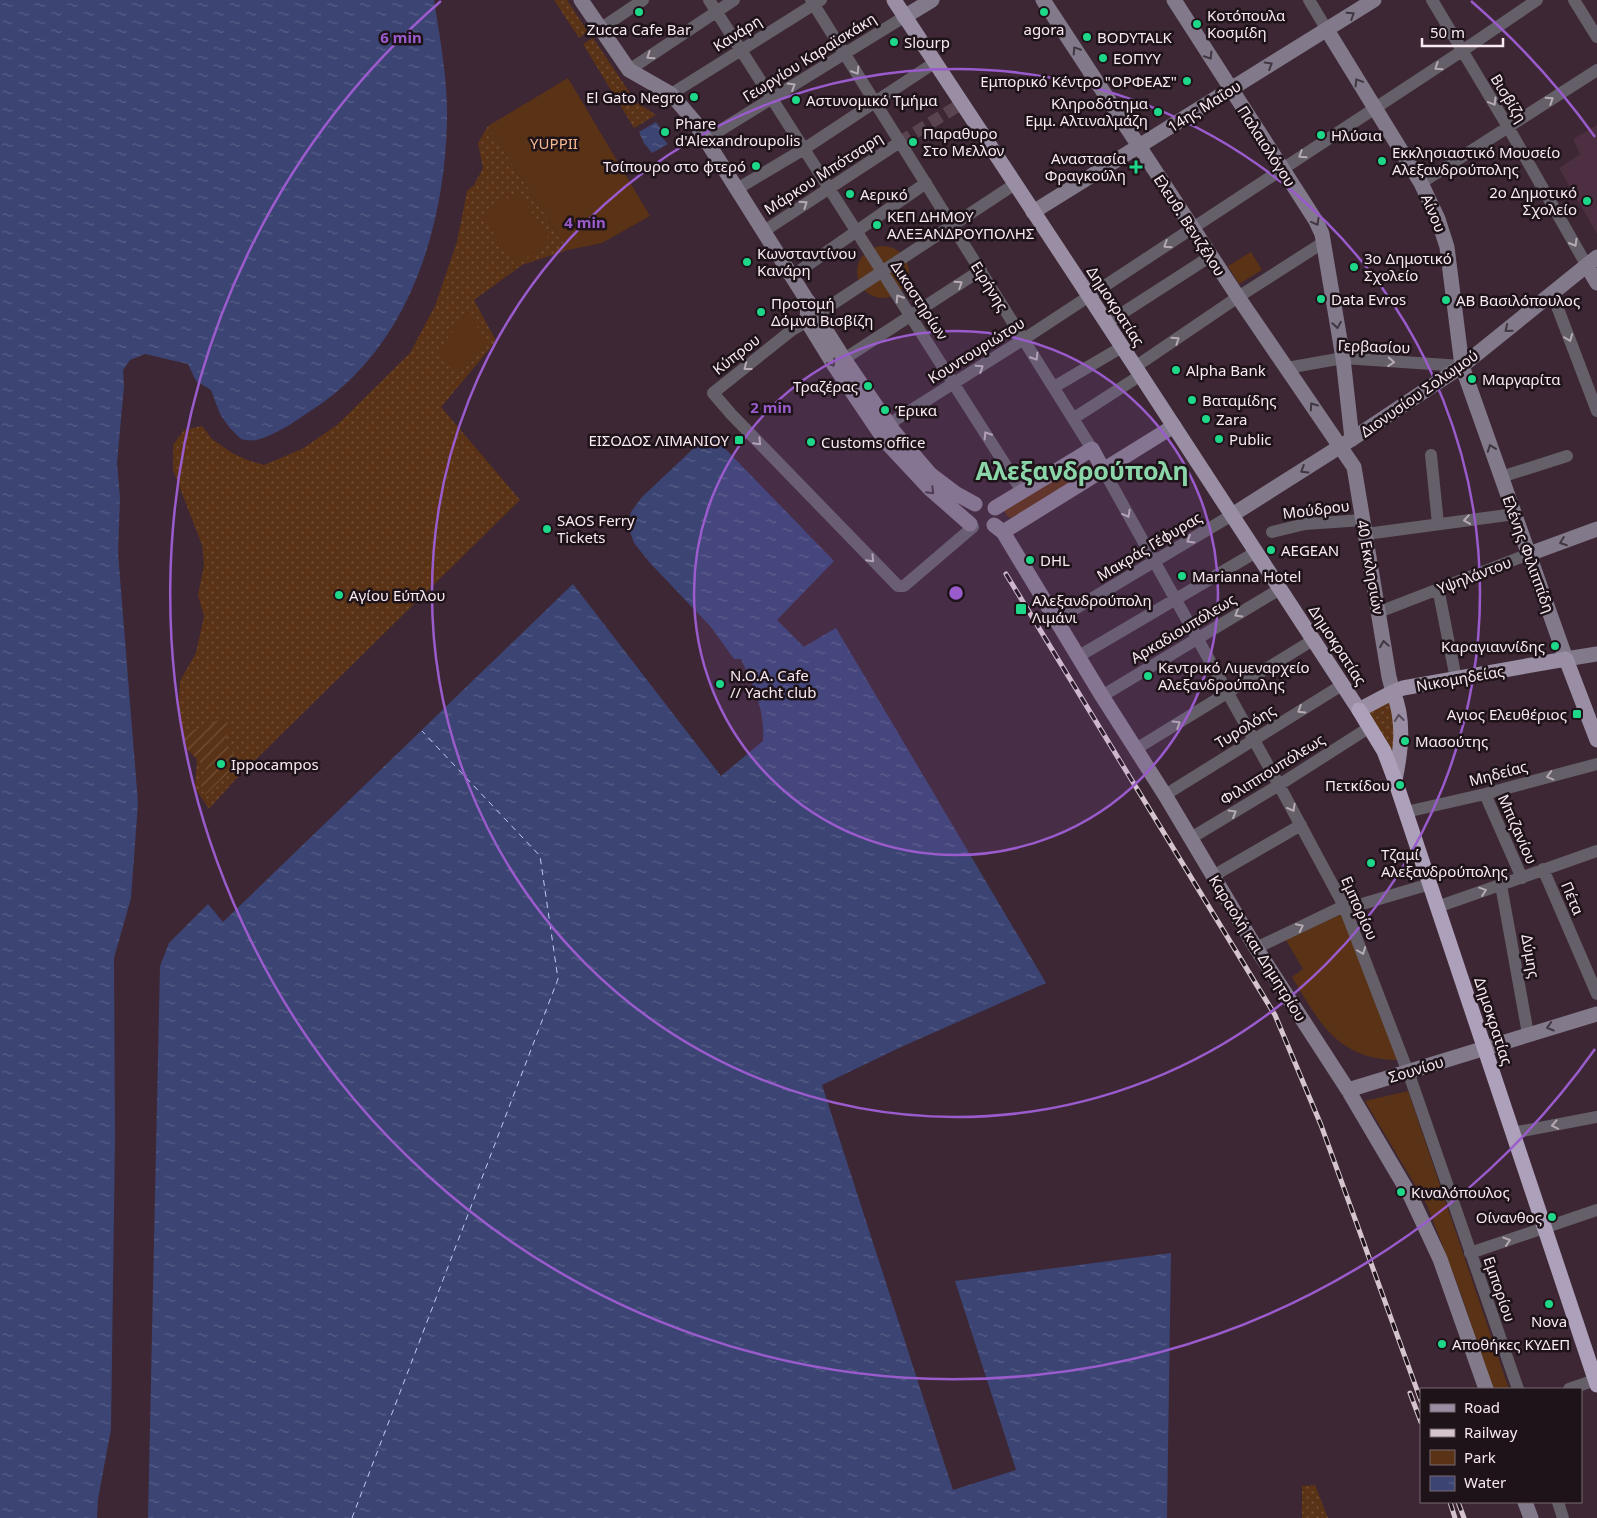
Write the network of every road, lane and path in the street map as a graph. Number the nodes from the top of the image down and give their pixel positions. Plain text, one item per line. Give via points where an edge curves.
1 (581, 0) edge
2 (643, 0) edge
3 (709, 0) edge
4 (734, 0) edge
5 (894, 0) edge
6 (932, 0) edge
7 (1044, 0) edge
8 (1174, 0) edge
9 (1309, 0) edge
10 (1374, 0) edge
11 (1432, 0) edge
12 (1537, 0) edge
13 (1574, 0) edge
14 (815, 2) edge
15 (716, 12) junction
16 (904, 17) junction
17 (600, 29) junction
18 (1327, 30) junction
19 (1597, 37) edge
20 (741, 50) junction
21 (1462, 51) junction
22 (845, 54) junction
23 (934, 63) junction
24 (629, 70) junction
25 (1597, 70) edge
26 (1230, 89) junction
27 (671, 94) junction
28 (772, 98) junction
29 (875, 102) junction
30 (1374, 108) junction
31 (1508, 127) junction
32 (706, 139) junction
33 (900, 142) junction
34 (1139, 147) junction
35 (804, 149) junction
36 (1282, 168) junction
37 (926, 183) junction
38 (1421, 183) junction
39 (1014, 184) junction
40 (737, 188) junction
41 (829, 188) junction
42 (1033, 212) junction
43 (952, 225) junction
44 (1193, 228) junction
45 (764, 231) junction
46 (856, 231) junction
47 (1324, 242) junction
48 (1211, 256) junction
49 (1592, 261) edge
50 (981, 270) junction
51 (882, 272) junction
52 (792, 276) junction
53 (1597, 283) edge
54 (1552, 293) junction
55 (1089, 296) junction
56 (1238, 297) junction
57 (910, 315) junction
58 (812, 318) junction
59 (1107, 323) junction
60 (1024, 339) junction
61 (1122, 347) junction
62 (1343, 358) junction
63 (844, 359) junction
64 (1462, 366) junction
65 (1287, 368) junction
66 (1138, 371) junction
67 (955, 384) junction
68 (1054, 387) junction
69 (1596, 407) edge
70 (1074, 418) junction
71 (1174, 426) junction
72 (883, 427) junction
73 (1347, 443) junction
74 (1092, 449) junction
75 (1431, 455) dead end
76 (1567, 456) dead end
77 (1104, 471) junction
78 (1501, 477) junction
79 (1022, 491) junction
80 (974, 504) junction
81 (994, 508) junction
82 (1515, 514) junction
83 (1232, 515) junction
84 (1438, 524) junction
85 (971, 525) junction
86 (1364, 527) junction
87 (998, 529) junction
88 (1597, 529) edge
89 (1272, 532) dead end
90 (1256, 552) junction
91 (1529, 554) junction
92 (1153, 562) junction
93 (1438, 588) junction
94 (1280, 589) junction
95 (1175, 600) junction
96 (1379, 612) junction
97 (1056, 620) junction
98 (1197, 639) junction
99 (1313, 640) junction
100 (1597, 654) edge
101 (1079, 656) junction
102 (1566, 659) junction
103 (1456, 679) junction
104 (1342, 685) junction
105 (1393, 692) junction
106 (1227, 693) junction
107 (1102, 696) junction
108 (1359, 710) junction
109 (1370, 727) junction
110 (1254, 740) junction
111 (1597, 740) edge
112 (1136, 749) junction
113 (1597, 764) edge
114 (1395, 780) junction
115 (1279, 785) junction
116 (1485, 794) junction
117 (1165, 795) junction
118 (1406, 812) junction
119 (1301, 825) junction
120 (1191, 838) junction
121 (1597, 851) edge
122 (1543, 870) junction
123 (1213, 876) junction
124 (1522, 878) junction
125 (1430, 884) junction
126 (1501, 885) junction
127 (1344, 906) junction
128 (1438, 907) junction
129 (1256, 948) junction
130 (1597, 994) edge
131 (1597, 1014) edge
132 (1528, 1034) junction
133 (1484, 1048) junction
134 (1408, 1072) junction
135 (1348, 1090) junction
136 (1597, 1117) edge
137 (1512, 1133) junction
138 (1597, 1210) edge
139 (1544, 1229) junction
140 (1470, 1252) junction
141 (1596, 1383) edge
142 (1486, 1388) edge
143 (1518, 1388) edge
144 (1574, 1388) edge
145 (1525, 1503) edge
146 (1558, 1503) edge
147 (1531, 1518) edge
148 (1563, 1518) edge

1 - 17 street
2 - 17 street
3 - 15 street, Δικαστηρίων
4 - 15 street
5 - 16 main road, Δημοκρατίας
6 - 16 street
34 -> 7 street, Ελευθ. Βενιζέλου
8 -> 26 street, Παλαιολόγου
9 - 18 street, Αίνου
18 -> 10 street, 14ης Μαΐου
11 - 21 street, Βισβίζη
12 - 21 street, Κουντουριώτου
13 - 19 street
14 - 20 street, Κανάρη
14 - 22 street, Ειρήνης
15 - 20 street, Δικαστηρίων
15 -> 24 street
16 - 22 street, Γεωργίου Καραϊσκάκη
16 - 23 main road, Δημοκρατίας
17 - 24 street
26 -> 18 street, 14ης Μαΐου
30 -> 18 street, Αίνου
20 - 27 street, Κανάρη
20 - 28 street, Δικαστηρίων
21 -> 30 street, Κουντουριώτου
21 -> 31 street, Βισβίζη
28 -> 22 street, Γεωργίου Καραϊσκάκη
22 -> 29 street, Ειρήνης
23 - 29 street
23 - 39 main road, Δημοκρατίας
24 - 27 street
31 -> 25 street
26 - 34 street, 14ης Μαΐου
26 - 36 street, Παλαιολόγου
27 - 32 street
28 - 32 street, Γεωργίου Καραϊσκάκη
28 - 35 street, Δικαστηρίων
29 - 33 street, Ειρήνης
29 - 35 street
30 -> 36 street, Κουντουριώτου
30 - 38 street, Αίνου
31 - 38 street
31 -> 49 street, Βισβίζη
32 - 40 street
33 - 37 street, Ειρήνης
33 - 41 street, Μάρκου Μπότσαρη
34 - 42 street, 14ης Μαΐου
34 - 44 street, Ελευθ. Βενιζέλου
35 - 40 street
35 - 41 street, Δικαστηρίων
36 - 44 street, Κουντουριώτου
36 -> 47 street, Παλαιολόγου via 1316,221
37 - 43 street, Ειρήνης
37 - 46 street
38 - 64 street, Αίνου via 1444,234
39 - 42 main road, Δημοκρατίας
39 - 43 street
40 - 45 street
45 -> 41 street, Μάρκου Μπότσαρη
41 - 46 street, Δικαστηρίων
42 - 55 main road, Δημοκρατίας
43 - 50 street, Ειρήνης
43 - 51 street
44 - 48 street, Ελευθ. Βενιζέλου
44 -> 55 street, Κουντουριώτου
45 - 52 street
46 - 51 street, Δικαστηρίων
46 - 52 street
47 - 56 street
47 -> 62 street, 40 Εκκλησιών
48 - 56 street, Ελευθ. Βενιζέλου
48 - 59 street
49 - 53 street
49 - 54 street, Διονυσίου Σολωμού
57 -> 50 street
50 - 60 street, Ειρήνης
57 -> 51 street, Δικαστηρίων
51 - 58 street
52 - 58 street via 808,301
54 -> 64 street, Διονυσίου Σολωμού
54 -> 69 street
55 - 59 main road, Δημοκρατίας
55 - 60 street, Κουντουριώτου
56 - 65 street, Ελευθ. Βενιζέλου
66 -> 56 street
57 - 63 street
57 - 67 street, Δικαστηρίων
58 - 63 street
58 -> 72 street via 834,365
58 -> 85 street, Κύπρου via 714,393 899,587 906,585
59 - 61 main road, Δημοκρατίας
67 -> 60 street, Κουντουριώτου
60 -> 68 street, Ειρήνης
61 - 66 main road, Δημοκρατίας
61 - 68 street
62 -> 64 street, Γερβασίου
62 - 65 street, Γερβασίου
62 - 73 street, 40 Εκκλησιών
63 - 72 street
64 - 73 street, Διονυσίου Σολωμού
78 -> 64 street, Ελένης Φιλιππίδη
73 -> 65 street, Ελευθ. Βενιζέλου
66 - 70 street
66 - 71 main road, Δημοκρατίας
67 - 72 street, Κουντουριώτου
79 -> 67 street, Δικαστηρίων
68 - 70 street, Ειρήνης
70 - 74 street, Ειρήνης
71 - 77 street
71 - 83 main road, Δημοκρατίας
72 - 80 street via 930,474
72 -> 85 street via 886,442 928,488
73 -> 83 street, Διονυσίου Σολωμού
73 - 86 street, 40 Εκκλησιών
74 - 77 street, Ειρήνης
74 - 79 street
75 - 84 street
76 - 78 street
77 - 87 street
77 -> 92 street, Εμπορίου
78 - 82 street, Ελένης Φιλιππίδη
79 - 81 street
80 - 81 street via 983,501
80 - 85 street via 968,515
81 - 87 street
82 -> 84 street, Μούδρου
82 - 91 street, Ελένης Φιλιππίδη
83 - 90 main road, Δημοκρατίας
83 -> 92 street, Μακράς Γέφυρας
84 - 86 street, Μούδρου
85 - 87 street via 981,531
86 - 89 street, Μούδρου via 1305,524
86 - 96 street, 40 Εκκλησιών
87 - 97 street, Καραολή και Δημητρίου
88 -> 91 street, Υψηλάντου
90 - 94 main road, Δημοκρατίας
90 - 95 street
91 - 93 street, Υψηλάντου
91 - 102 street, Ελένης Φιλιππίδη
92 - 95 street, Εμπορίου
92 - 97 street, Μακράς Γέφυρας
93 - 96 street, Υψηλάντου
93 - 103 street
94 -> 98 street, Αρκαδιουπόλεως
94 - 99 main road, Δημοκρατίας
95 - 98 street, Εμπορίου
95 - 101 street
105 -> 96 street, 40 Εκκλησιών
97 - 101 street, Καραολή και Δημητρίου
98 - 106 street, Εμπορίου
98 - 107 street, Αρκαδιουπόλεως
99 - 104 main road, Δημοκρατίας
99 - 106 street
100 - 102 street
101 - 107 street, Καραολή και Δημητρίου
102 - 103 main road, Νικομηδείας
102 - 111 main road, Ελένης Φιλιππίδη
103 - 105 main road, Νικομηδείας
104 - 108 main road, Δημοκρατίας
104 -> 110 street, Τυρολόης
105 - 108 main road, Νικομηδείας
114 -> 105 main road via 1401,744 1399,714
106 - 110 street, Εμπορίου
112 -> 106 street
107 - 112 street, Καραολή και Δημητρίου
108 - 109 highway, Δημοκρατίας
109 - 114 highway, Δημοκρατίας
109 - 115 street, Φιλιππουπόλεως
110 - 115 street, Εμπορίου
110 - 117 street, Τυρολόης
112 - 117 street, Καραολή και Δημητρίου
113 -> 116 street, Μηδείας
114 - 118 highway, Δημοκρατίας
115 -> 119 street, Εμπορίου
120 -> 115 street, Φιλιππουπόλεως
116 - 118 street, Μηδείας
116 - 124 street, Μπιζανίου
117 - 120 street, Καραολή και Δημητρίου
118 - 125 highway, Δημοκρατίας
119 - 123 street
119 - 127 street, Εμπορίου
120 - 123 street, Καραολή και Δημητρίου
121 - 122 street
122 - 124 street
122 - 130 street, Πέτα
123 - 129 street, Καραολή και Δημητρίου
124 - 126 street
125 - 127 street via 1362,904
125 - 128 highway, Δημοκρατίας
128 -> 126 street
126 - 132 street, Δύμης
129 -> 127 street
127 -> 134 street, Εμπορίου
128 - 133 highway, Δημοκρατίας
129 - 135 street, Καραολή και Δημητρίου
131 -> 132 street, Σουνίου
132 - 133 street, Σουνίου
133 - 134 street, Σουνίου
133 - 137 highway, Δημοκρατίας
134 - 135 street, Σουνίου
134 - 140 street, Εμπορίου
135 - 142 street, Καραολή και Δημητρίου via 1428,1231
136 -> 137 street
137 - 139 highway, Δημοκρατίας
138 - 139 street
140 -> 139 street
139 - 141 highway, Δημοκρατίας
140 - 143 street, Εμπορίου
141 - 144 street
145 - 147 street
146 - 148 street

